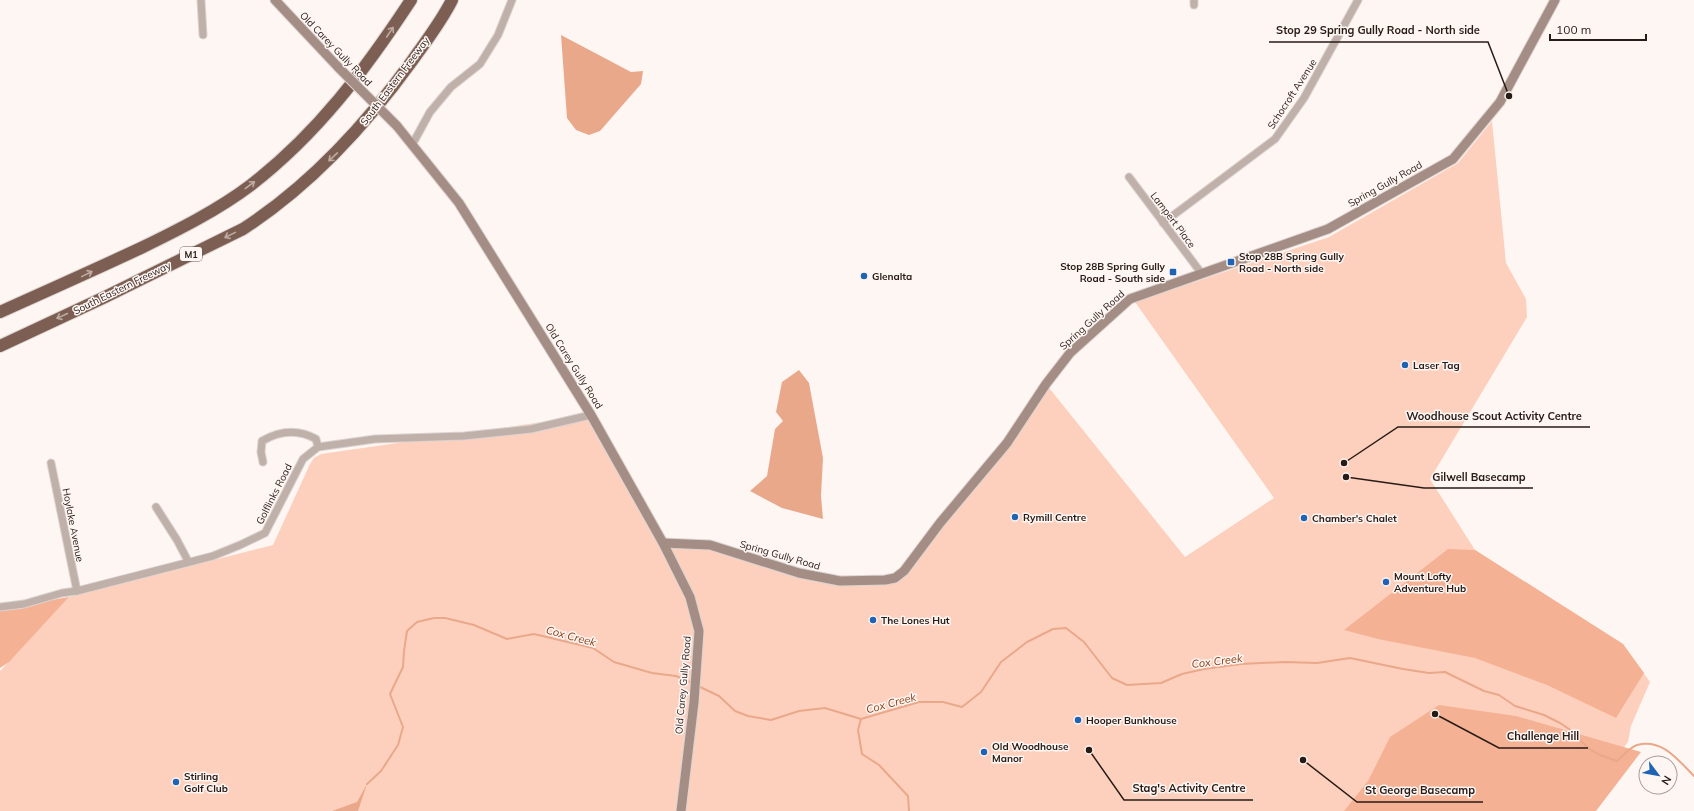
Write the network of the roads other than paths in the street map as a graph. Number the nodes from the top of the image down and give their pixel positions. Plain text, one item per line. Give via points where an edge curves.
1 (201, 0) edge
2 (275, 0) edge
3 (411, 0) edge
4 (452, 0) edge
5 (512, 0) edge
6 (1358, 0) edge
7 (1555, 0) edge
8 (203, 35) dead end
9 (412, 145) junction
10 (1130, 177) dead end
11 (1163, 223) junction
12 (1202, 274) junction
13 (0, 312) edge
14 (0, 346) edge
15 (591, 415) junction
16 (318, 447) junction
17 (263, 462) dead end
18 (51, 463) dead end
19 (156, 507) dead end
20 (663, 543) junction
21 (188, 561) junction
22 (76, 591) junction
23 (0, 606) edge
24 (681, 811) edge

1 - 8 street
2 - 9 main road, Old Carey Gully Road, bridge via 338,68 397,126
13 -> 3 highway via 166,236 222,205 250,186 308,135 338,102 369,63
4 -> 14 highway, South Eastern Freeway / M1 via 390,91 344,145 304,183 254,222 105,297
5 - 9 street via 498,35 480,64 447,92 430,112
6 - 11 street, Schocroft Avenue via 1304,98 1275,139
7 - 12 main road, Spring Gully Road via 1500,102 1453,159 1328,229
9 - 15 main road, Old Carey Gully Road via 459,203
10 - 11 street, Lampert Place
11 - 12 street, Lampert Place
12 - 20 main road, Spring Gully Road via 1130,299 1070,353 1007,442 904,571 895,578 840,581 799,573 710,545
15 - 16 street via 531,429 464,436 376,439
15 - 20 main road, Old Carey Gully Road
16 - 17 street via 316,439 309,436 290,432 272,435 262,441
16 - 21 street, Golflinks Road via 303,459 265,533 213,556
18 - 22 street, Hoylake Avenue
19 - 21 street
20 - 24 main road, Old Carey Gully Road via 690,596 699,631
21 - 22 street, Golflinks Road
22 - 23 street, Golflinks Road via 24,604

